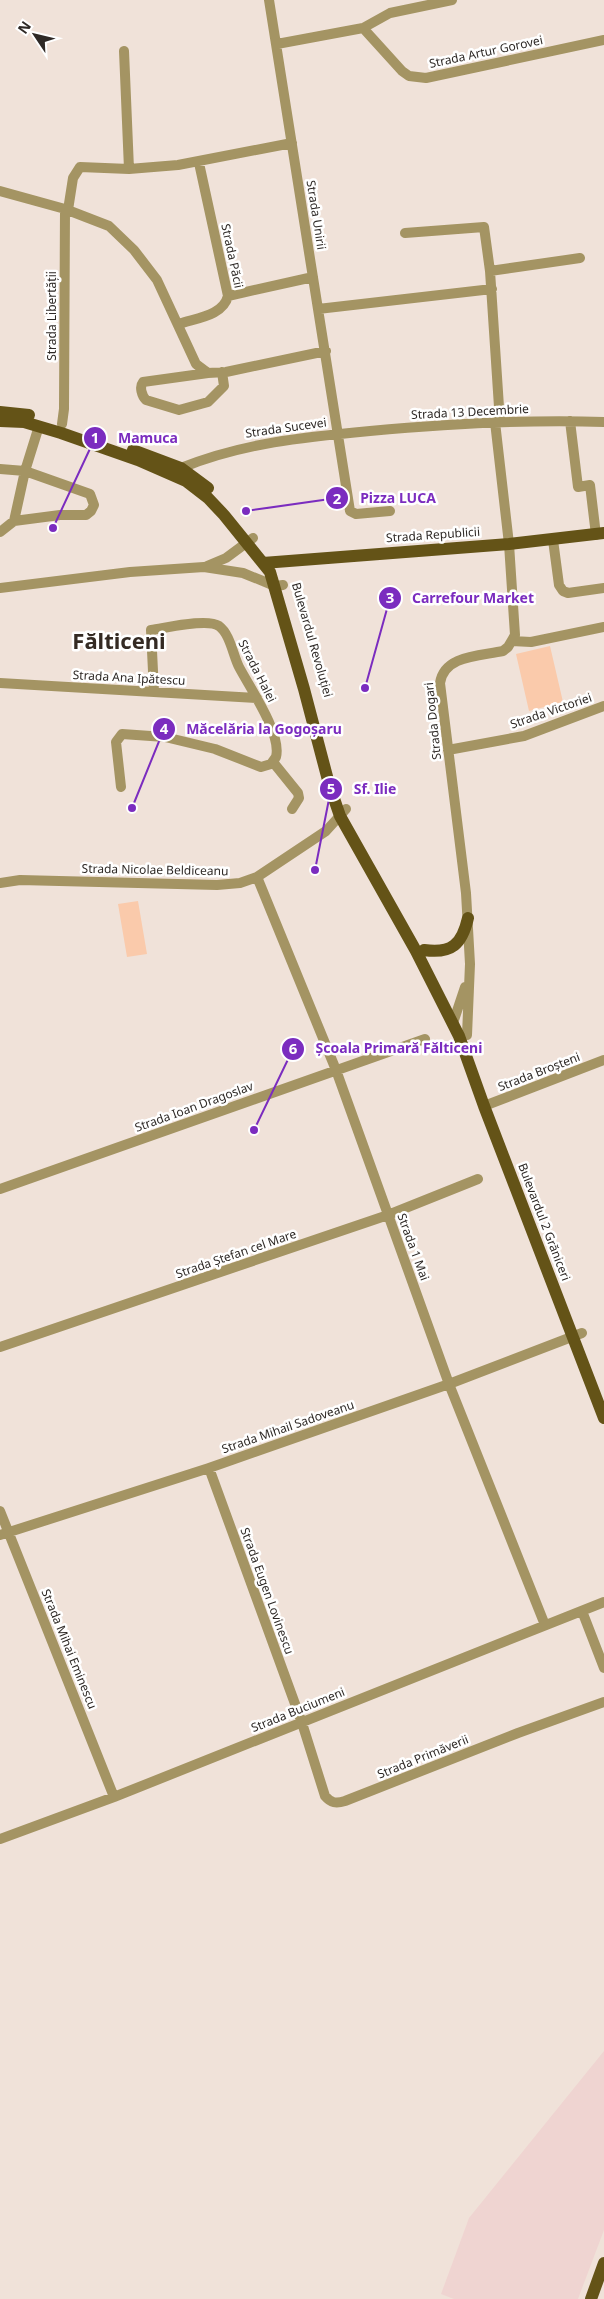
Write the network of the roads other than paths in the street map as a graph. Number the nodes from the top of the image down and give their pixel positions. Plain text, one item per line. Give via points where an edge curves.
1 (269, 0) edge
2 (452, 0) edge
3 (363, 28) junction
4 (604, 40) edge
5 (277, 44) junction
6 (124, 51) dead end
7 (292, 143) junction
8 (200, 162) junction
9 (129, 169) junction
10 (0, 191) edge
11 (66, 209) junction
12 (405, 233) dead end
13 (580, 258) dead end
14 (490, 271) junction
15 (313, 277) junction
16 (492, 289) junction
17 (228, 296) junction
18 (318, 309) junction
19 (178, 324) junction
20 (326, 351) junction
21 (222, 372) junction
22 (208, 373) junction
23 (0, 412) edge
24 (0, 421) edge
25 (570, 421) junction
26 (498, 422) junction
27 (604, 422) edge
28 (62, 424) junction
29 (39, 426) junction
30 (338, 434) junction
31 (0, 469) edge
32 (25, 471) junction
33 (177, 471) junction
34 (390, 511) dead end
35 (14, 521) junction
36 (0, 532) edge
37 (600, 534) edge
38 (553, 540) junction
39 (251, 541) junction
40 (509, 544) junction
41 (267, 562) junction
42 (204, 567) junction
43 (279, 586) junction
44 (0, 588) edge
45 (604, 588) edge
46 (604, 627) edge
47 (512, 641) junction
48 (0, 683) edge
49 (154, 692) junction
50 (257, 698) junction
51 (604, 706) edge
52 (448, 750) junction
53 (273, 762) junction
54 (121, 787) dead end
55 (292, 810) dead end
56 (343, 812) junction
57 (256, 877) junction
58 (0, 883) edge
59 (468, 918) junction
60 (424, 950) junction
61 (469, 976) junction
62 (455, 1018) junction
63 (463, 1035) junction
64 (425, 1039) dead end
65 (604, 1060) edge
66 (336, 1070) junction
67 (487, 1105) junction
68 (478, 1178) dead end
69 (0, 1188) edge
70 (388, 1215) junction
71 (578, 1335) junction
72 (0, 1347) edge
73 (449, 1384) junction
74 (604, 1394) edge
75 (604, 1418) edge
76 (209, 1468) junction
77 (0, 1511) edge
78 (4, 1533) edge
79 (604, 1602) edge
80 (582, 1611) junction
81 (545, 1625) junction
82 (604, 1668) edge
83 (604, 1702) edge
84 (302, 1723) junction
85 (114, 1797) junction
86 (0, 1839) edge
87 (604, 2263) edge
88 (591, 2299) edge

1 - 5 street, Strada Unirii
2 - 3 street via 390,13
3 - 4 street, Strada Artur Gorovei via 402,71 417,78
3 - 5 street
5 - 7 street, Strada Unirii
6 - 9 street
7 - 8 street
7 - 15 street, Strada Unirii
8 - 9 street
8 - 17 street, Strada Păcii
9 - 11 street via 80,167 73,178
10 - 11 street
11 - 19 street via 110,226 123,238 157,280
11 - 28 street, Strada Libertății
12 - 14 street via 484,227
13 - 14 street
14 - 16 street
15 - 17 street
15 - 18 street, Strada Unirii
16 - 18 street
16 - 26 street
17 - 19 street, Strada Păcii via 226,305 219,311
18 - 20 street, Strada Unirii
19 - 22 street via 196,364
20 - 21 street
20 - 30 street, Strada Unirii
21 - 22 street
21 - 22 street via 224,386 208,402 179,410 146,400 143,396 143,382
23 - 28 main road via 26,414
24 - 29 main road
25 - 26 street, Strada 13 Decembrie
25 - 27 street, Strada 13 Decembrie
25 - 37 street via 578,487 590,486
26 - 30 street, Strada 13 Decembrie
26 - 40 street
28 - 33 main road
29 - 32 street
29 - 33 main road
30 - 33 street, Strada Sucevei via 266,442 218,454
30 - 34 street, Strada Unirii via 351,512
31 - 32 street
32 - 35 street
32 - 35 street via 90,494 94,505 86,515
33 - 39 main road, Bulevardul Revoluției via 198,479 215,494
35 - 36 street
37 - 38 main road, Strada Republicii
38 - 40 main road, Strada Republicii
38 - 45 street via 559,585 563,591
39 - 41 main road, Bulevardul Revoluției
39 - 42 street via 226,558
40 - 41 main road, Strada Republicii
40 - 47 street via 515,620
41 - 43 main road, Bulevardul Revoluției
42 - 43 street via 243,574
42 - 44 street via 130,572
43 - 56 main road, Bulevardul Revoluției
46 - 47 street via 531,642
47 - 52 street, Strada Dogari via 503,651 455,662 444,669 440,683
48 - 49 street, Strada Ana Ipătescu
49 - 50 street, Strada Ana Ipătescu
49 - 50 street, Strada Halei via 151,630 206,623 220,627 226,634 238,666
50 - 53 street, Strada Halei via 275,742 277,752
51 - 52 street, Strada Victoriei via 524,736
52 - 59 street, Strada Dogari
53 - 54 street via 261,767 215,749 165,737 122,734 116,742
53 - 55 street via 298,793 299,798
56 - 57 street, Strada Nicolae Beldiceanu via 326,831
56 - 60 main road, Bulevardul Revoluției
56 - 62 main road, Bulevardul Revoluției
57 - 58 street, Strada Nicolae Beldiceanu via 240,884 217,885 20,880
57 - 66 street, Strada 1 Mai
59 - 60 main road via 461,937 451,948 436,952
59 - 61 street, Strada Dogari
60 - 62 main road, Bulevardul Revoluției
61 - 62 street, Strada Dogari
61 - 63 street, Strada Dogari
62 - 63 main road, Bulevardul Revoluției
63 - 67 main road, Bulevardul 2 Grăniceri
64 - 66 street, Strada Ioan Dragoslav
65 - 67 street, Strada Broșteni
66 - 69 street, Strada Ioan Dragoslav
66 - 70 street, Strada 1 Mai
67 - 71 main road, Bulevardul 2 Grăniceri
68 - 70 street, Strada Ștefan cel Mare
70 - 72 street, Strada Ștefan cel Mare
70 - 73 street, Strada 1 Mai
71 - 73 street, Strada Mihail Sadoveanu
71 - 74 main road, Bulevardul 2 Grăniceri
71 - 75 main road, Bulevardul 2 Grăniceri
73 - 76 street, Strada Mihail Sadoveanu
73 - 81 street, Strada 1 Mai
76 - 78 street, Strada Mihail Sadoveanu
76 - 84 street, Strada Eugen Lovinescu
77 - 78 street, Strada Mihai Eminescu
78 - 85 street, Strada Mihai Eminescu
79 - 80 street, Strada Buciumeni
80 - 81 street, Strada Buciumeni
80 - 82 street
81 - 84 street, Strada Buciumeni
83 - 84 street, Strada Primăverii via 339,1803 325,1796
84 - 85 street, Strada Buciumeni
85 - 86 street, Strada Buciumeni
87 - 88 main road

